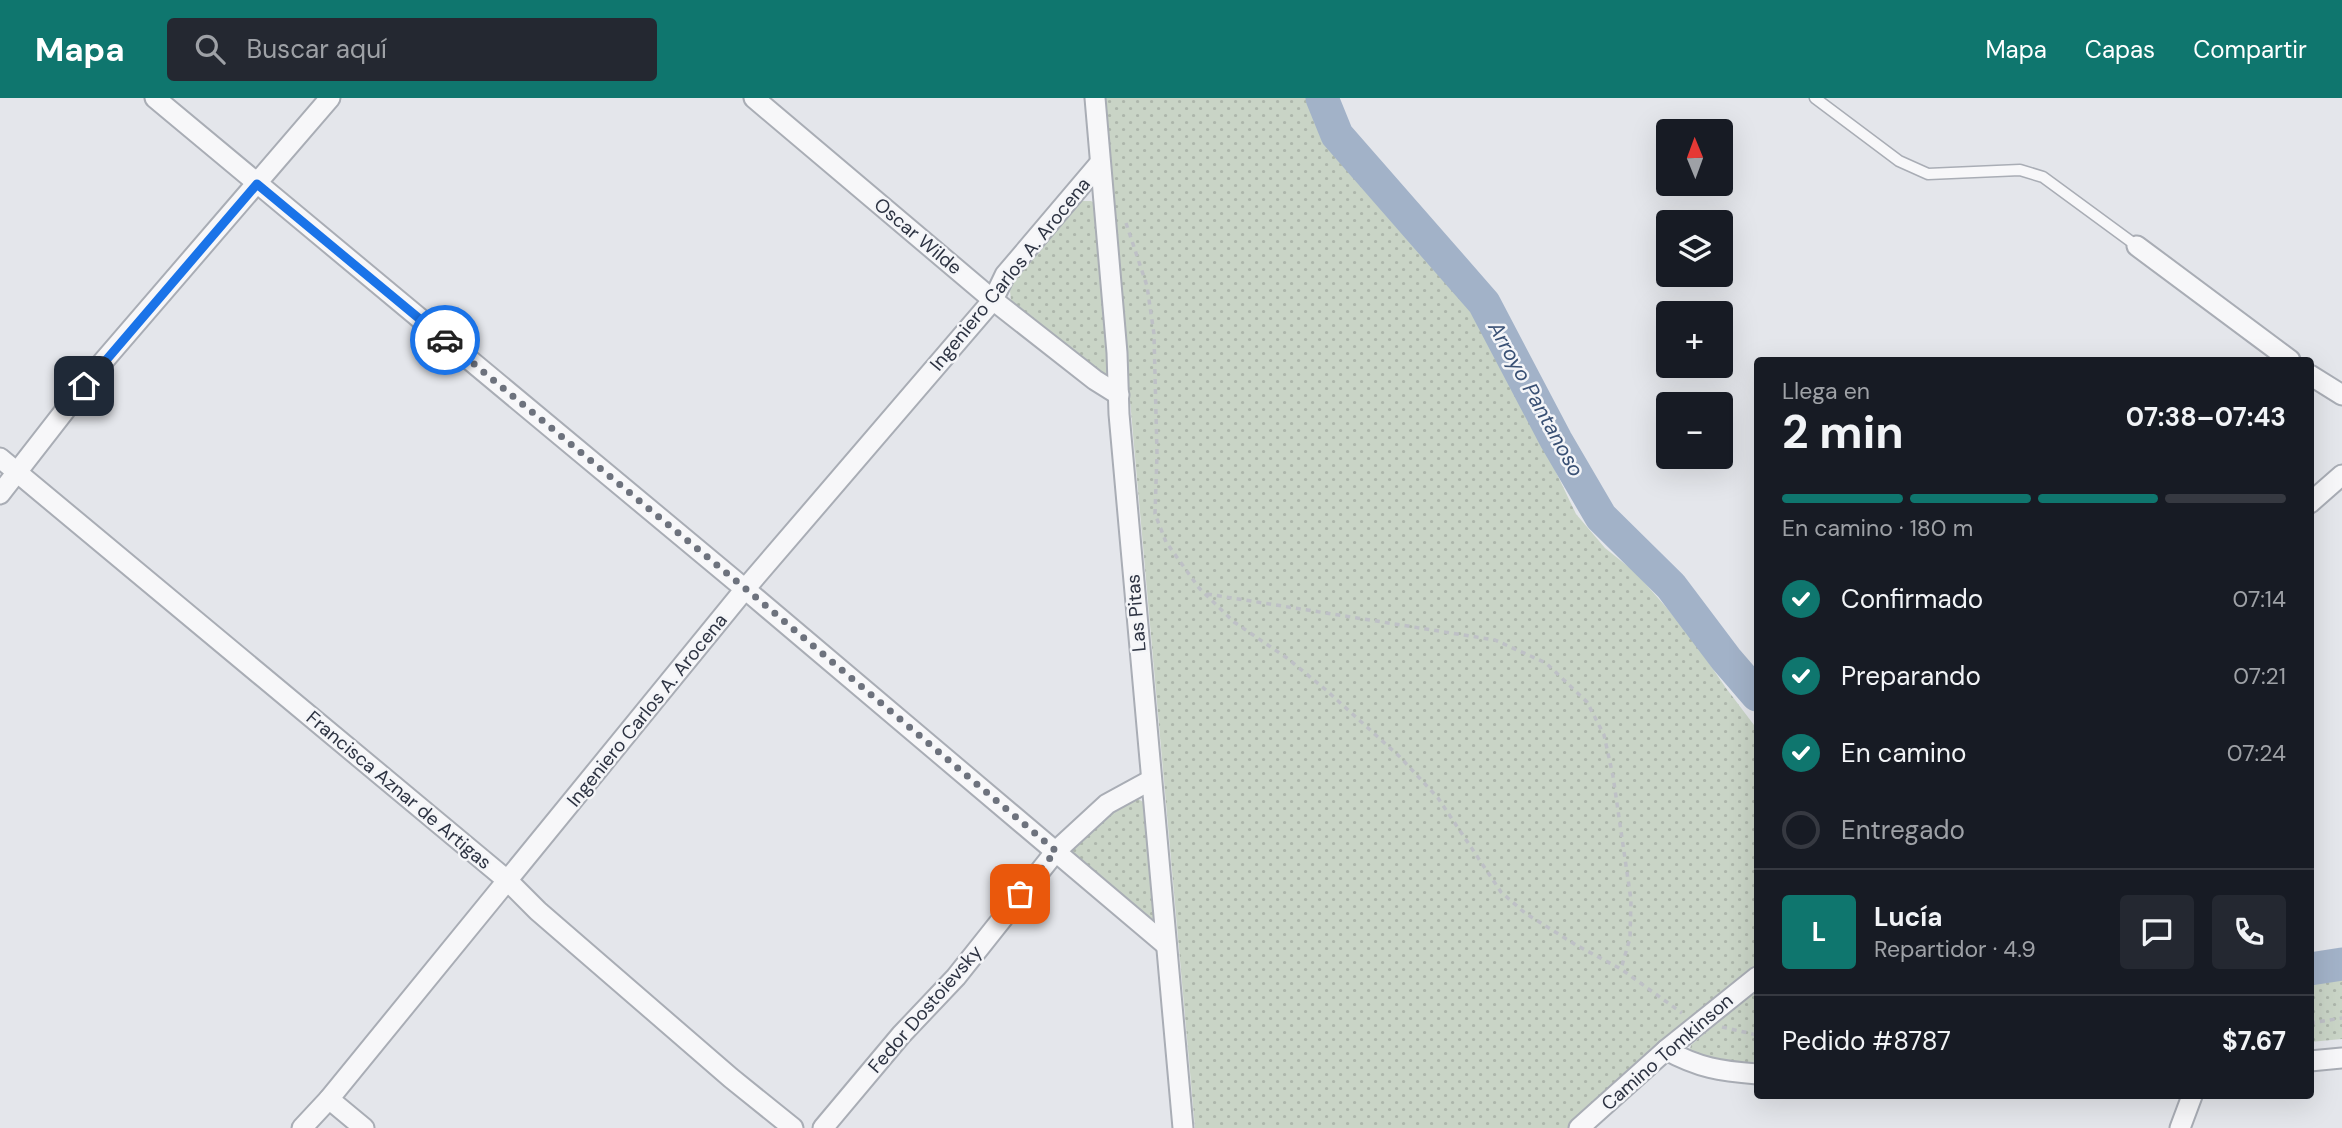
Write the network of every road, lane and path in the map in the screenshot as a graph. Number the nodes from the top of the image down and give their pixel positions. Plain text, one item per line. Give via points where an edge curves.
1 (155, 98) edge
2 (330, 98) edge
3 (754, 98) edge
4 (1095, 98) edge
5 (1815, 98) edge
6 (1100, 163) junction
7 (257, 184) junction
8 (1125, 218) dead end
9 (2137, 246) joint
10 (993, 300) junction
11 (2286, 357) edge
12 (2314, 378) edge
13 (1119, 395) junction
14 (2342, 395) edge
15 (0, 458) edge
16 (17, 472) junction
17 (2342, 475) edge
18 (0, 494) edge
19 (2314, 500) edge
20 (746, 589) junction
21 (1205, 594) junction
22 (1151, 780) junction
23 (1056, 851) junction
24 (508, 881) junction
25 (1166, 945) junction
26 (1621, 969) junction
27 (1754, 979) edge
28 (2342, 1018) edge
29 (1703, 1021) junction
30 (2314, 1022) edge
31 (1754, 1034) edge
32 (1666, 1049) junction
33 (2342, 1058) edge
34 (2314, 1061) edge
35 (1754, 1073) edge
36 (329, 1099) junction
37 (2191, 1099) edge
38 (302, 1128) edge
39 (364, 1128) edge
40 (793, 1128) edge
41 (823, 1128) edge
42 (1183, 1128) edge
43 (1579, 1128) edge
44 (2180, 1128) edge

1 - 7 street
2 - 7 street
3 - 10 street, Oscar Wilde
4 - 6 street, Las Pitas
5 - 9 lane via 1899,161 1928,174 2020,170 2043,177
6 - 10 street, Ingeniero Carlos A. Arocena via 1005,275
6 - 13 street, Las Pitas
7 - 16 street via 101,364
7 - 20 street
8 - 21 path via 1146,286 1154,334 1155,514 1166,542
9 - 11 street
10 - 13 street, Oscar Wilde
10 - 20 street, Ingeniero Carlos A. Arocena
12 - 14 street
13 - 22 street, Las Pitas
15 - 16 street, Francisca Aznar de Artigas
16 - 18 street
16 - 24 street, Francisca Aznar de Artigas
17 - 19 street
20 - 23 street
20 - 24 street, Ingeniero Carlos A. Arocena
21 - 26 path via 1234,622 1326,690 1400,757 1438,798 1501,892 1525,913
21 - 26 path via 1495,640 1546,663 1587,702 1604,735 1631,900 1630,938
22 - 23 street, Fedor Dostoievsky via 1107,804
22 - 25 street, Las Pitas
23 - 25 street
23 - 41 street, Fedor Dostoievsky via 956,977
24 - 36 street, Ingeniero Carlos A. Arocena
24 - 40 street, Francisca Aznar de Artigas
25 - 42 street, Las Pitas
26 - 29 path via 1684,1014
27 - 29 street, Camino Tomkinson
28 - 30 path
29 - 31 path
29 - 32 street, Camino Tomkinson
32 - 35 street via 1718,1070
32 - 43 street, Camino Tomkinson
33 - 34 street
36 - 38 street, Ingeniero Carlos A. Arocena
36 - 39 street
37 - 44 street

